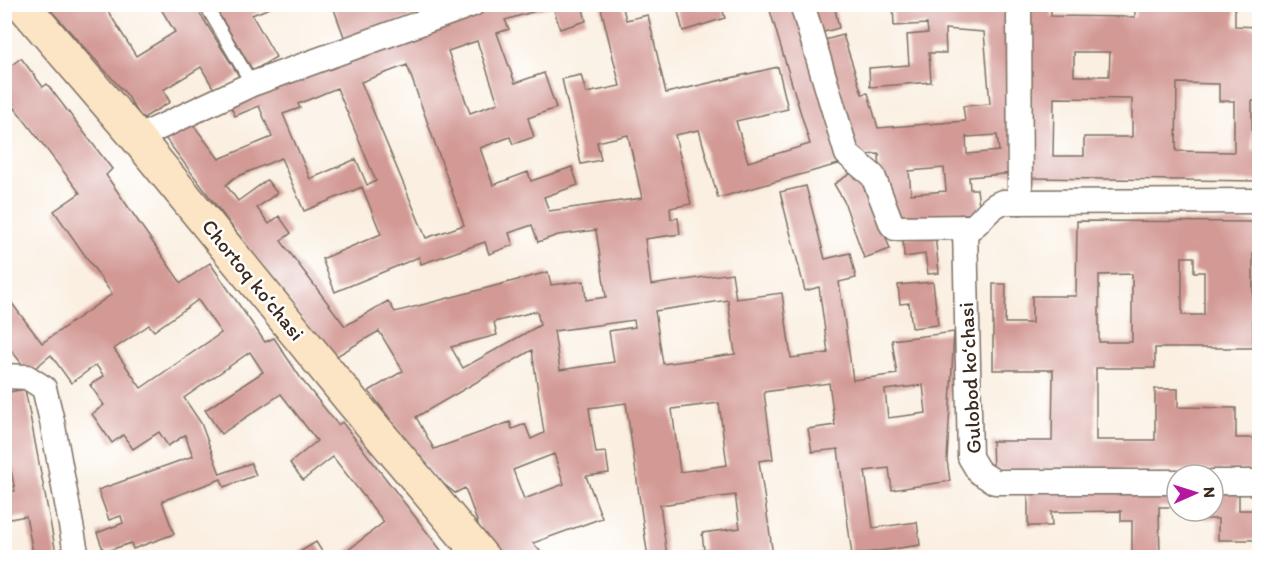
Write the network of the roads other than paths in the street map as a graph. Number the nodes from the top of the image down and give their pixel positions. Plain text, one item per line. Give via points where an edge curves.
1 (21, 4) edge
2 (205, 4) edge
3 (473, 4) edge
4 (802, 4) edge
5 (1019, 4) edge
6 (252, 84) junction
7 (137, 138) junction
8 (1260, 201) edge
9 (1020, 202) junction
10 (965, 227) junction
11 (4, 376) edge
12 (1165, 482) edge
13 (1225, 482) edge
14 (1260, 482) edge
15 (77, 558) edge
16 (483, 558) edge

1 - 7 main road, Chortoq koʻchasi
2 - 6 lane
3 - 6 street
4 - 10 street via 847,154 873,176 892,225
5 - 9 street
6 - 7 street
7 - 16 main road, Chortoq koʻchasi
8 - 9 street
9 - 10 street via 998,203 978,223
10 - 12 street, Gulobod koʻchasi via 970,457 979,472 995,482
11 - 15 street via 27,376 44,388
13 - 14 street

